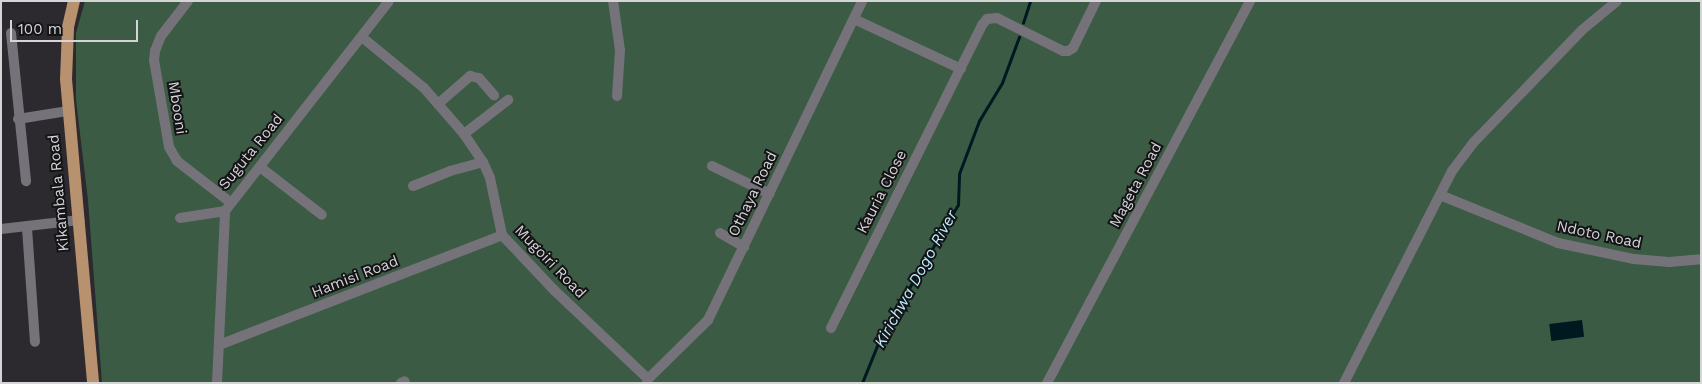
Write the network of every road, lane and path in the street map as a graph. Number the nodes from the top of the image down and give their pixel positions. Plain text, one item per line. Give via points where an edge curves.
1 (74, 1) edge
2 (188, 1) edge
3 (613, 1) edge
4 (862, 1) edge
5 (1096, 1) edge
6 (1250, 1) edge
7 (1617, 1) edge
8 (387, 2) edge
9 (854, 19) junction
10 (11, 33) dead end
11 (363, 38) junction
12 (961, 69) junction
13 (494, 95) dead end
14 (617, 96) dead end
15 (508, 100) dead end
16 (438, 104) junction
17 (68, 111) junction
18 (18, 119) junction
19 (464, 134) junction
20 (483, 162) junction
21 (712, 166) dead end
22 (260, 167) junction
23 (26, 181) dead end
24 (413, 186) dead end
25 (770, 194) junction
26 (1440, 195) junction
27 (228, 206) junction
28 (322, 215) dead end
29 (180, 218) dead end
30 (79, 220) junction
31 (27, 228) junction
32 (1, 229) edge
33 (720, 233) dead end
34 (502, 235) junction
35 (744, 247) junction
36 (1701, 260) edge
37 (831, 328) dead end
38 (35, 342) dead end
39 (219, 345) junction
40 (648, 381) edge
41 (93, 383) edge
42 (217, 383) edge
43 (1048, 383) edge
44 (1344, 383) edge

1 - 17 main road, Kikambala Road via 65,54
2 - 27 street, Mbooni via 161,36 155,51 169,147 177,161
3 - 14 street via 620,50
4 - 9 street, Othaya Road
5 - 12 street, Kauria Close via 1073,48 1068,51 1063,52 997,18 982,25
6 - 43 street, Mageta Road
7 - 26 street via 1582,30 1474,142 1452,171
8 - 11 street, Suguta Road
9 - 12 street
9 - 25 street, Othaya Road
10 - 18 street
11 - 16 street, Mugoiri Road via 424,88
11 - 22 street, Suguta Road
12 - 37 street, Kauria Close
13 - 16 street via 479,78 470,76
15 - 19 street
16 - 19 street, Mugoiri Road
17 - 18 street
17 - 30 main road, Kikambala Road
18 - 23 street
19 - 20 street, Mugoiri Road
20 - 24 street
20 - 34 street, Mugoiri Road via 496,198
21 - 25 street
22 - 27 street, Suguta Road
22 - 28 street
25 - 35 street, Othaya Road
26 - 36 street, Ndoto Road via 1558,243 1634,259
26 - 44 street
27 - 29 street
27 - 39 street, Suguta Road
30 - 31 street
30 - 41 main road, Kikambala Road
31 - 32 street
31 - 38 street
33 - 35 street
34 - 39 street, Hamisi Road
34 - 40 street, Mugoiri Road
35 - 40 street, Othaya Road via 708,320
39 - 42 street, Suguta Road

